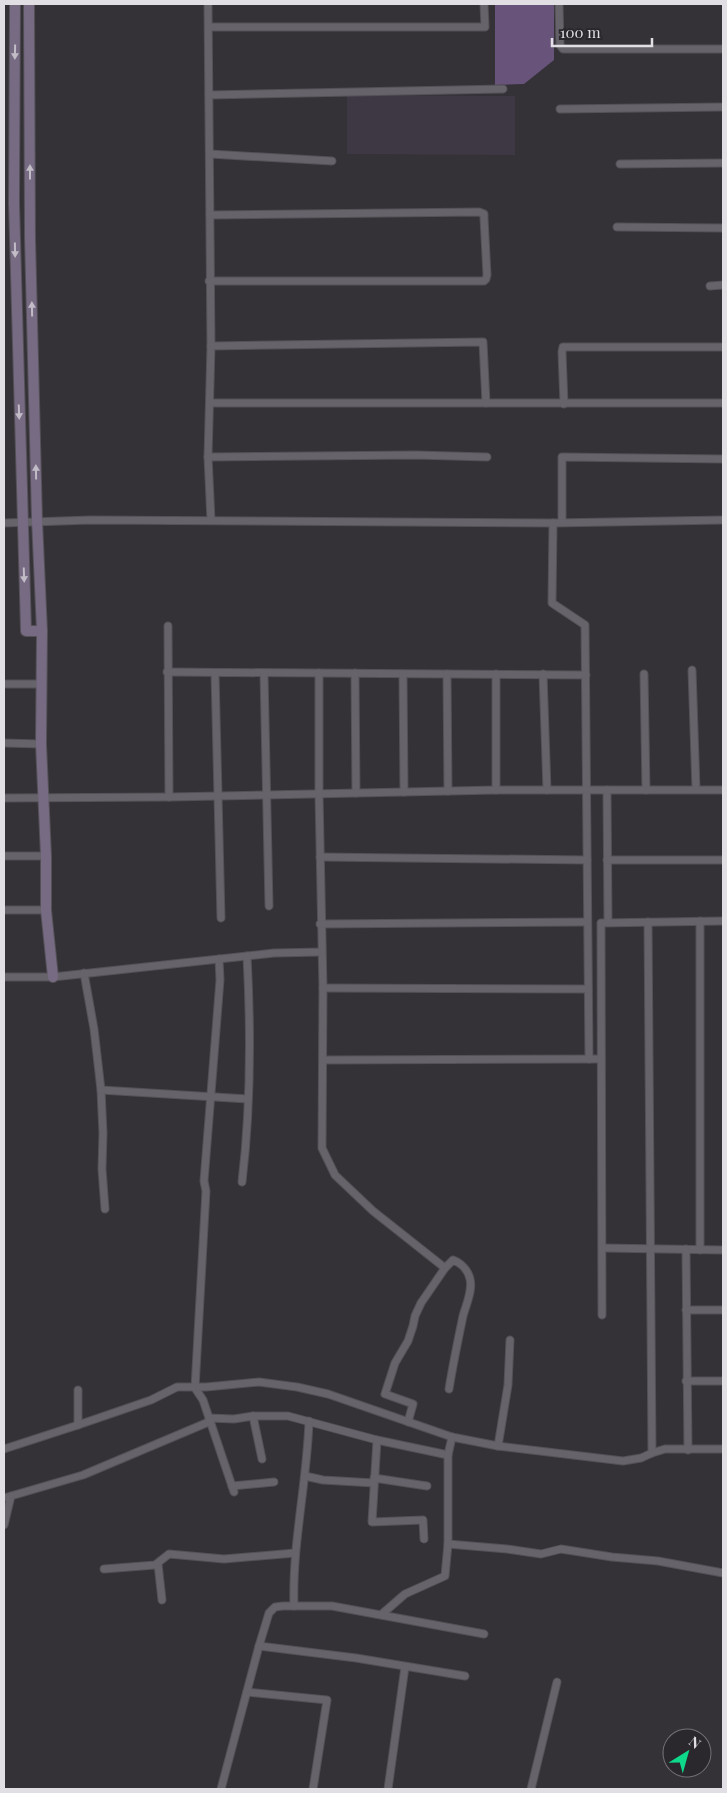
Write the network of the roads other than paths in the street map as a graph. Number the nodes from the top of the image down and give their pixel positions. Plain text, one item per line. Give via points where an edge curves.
1 (15, 4) edge
2 (29, 4) edge
3 (208, 4) edge
4 (484, 4) edge
5 (559, 4) edge
6 (209, 27) junction
7 (723, 50) edge
8 (503, 89) dead end
9 (209, 95) junction
10 (723, 107) edge
11 (560, 109) dead end
12 (210, 154) junction
13 (332, 161) dead end
14 (723, 163) edge
15 (620, 164) dead end
16 (14, 203) junction
17 (30, 203) junction
18 (210, 215) junction
19 (15, 221) junction
20 (30, 221) junction
21 (617, 227) dead end
22 (723, 228) edge
23 (209, 282) junction
24 (710, 286) dead end
25 (723, 286) edge
26 (210, 346) junction
27 (723, 347) edge
28 (210, 403) junction
29 (486, 403) junction
30 (723, 403) edge
31 (564, 404) junction
32 (208, 457) junction
33 (487, 457) dead end
34 (723, 459) edge
35 (37, 520) junction
36 (211, 520) junction
37 (723, 520) edge
38 (22, 522) junction
39 (562, 522) junction
40 (4, 523) edge
41 (553, 523) junction
42 (168, 626) dead end
43 (42, 631) junction
44 (692, 670) dead end
45 (167, 672) junction
46 (215, 673) junction
47 (264, 673) junction
48 (319, 673) junction
49 (355, 674) junction
50 (403, 674) junction
51 (447, 674) junction
52 (496, 674) junction
53 (543, 674) junction
54 (644, 674) dead end
55 (586, 675) junction
56 (4, 684) edge
57 (41, 684) junction
58 (4, 743) edge
59 (41, 744) junction
60 (696, 789) junction
61 (496, 790) junction
62 (547, 790) junction
63 (586, 790) junction
64 (607, 790) junction
65 (646, 790) junction
66 (723, 790) edge
67 (448, 791) junction
68 (404, 792) junction
69 (356, 793) junction
70 (267, 794) junction
71 (319, 794) junction
72 (218, 796) junction
73 (169, 797) junction
74 (4, 798) edge
75 (44, 798) junction
76 (4, 856) edge
77 (46, 856) junction
78 (320, 857) junction
79 (587, 860) junction
80 (607, 860) junction
81 (723, 860) edge
82 (269, 906) dead end
83 (4, 910) edge
84 (46, 910) junction
85 (221, 918) dead end
86 (700, 921) junction
87 (723, 921) edge
88 (587, 922) junction
89 (608, 922) junction
90 (648, 922) junction
91 (320, 924) junction
92 (321, 952) junction
93 (246, 956) junction
94 (219, 959) junction
95 (84, 973) junction
96 (4, 977) edge
97 (53, 977) junction
98 (323, 988) junction
99 (588, 989) junction
100 (589, 1059) junction
101 (601, 1059) junction
102 (323, 1060) junction
103 (101, 1090) junction
104 (210, 1096) junction
105 (248, 1099) junction
106 (242, 1182) dead end
107 (105, 1209) dead end
108 (602, 1248) junction
109 (650, 1248) junction
110 (686, 1249) junction
111 (700, 1250) junction
112 (723, 1250) edge
113 (445, 1268) junction
114 (686, 1310) junction
115 (723, 1310) edge
116 (602, 1315) dead end
117 (510, 1340) dead end
118 (686, 1381) junction
119 (723, 1381) edge
120 (195, 1388) junction
121 (449, 1389) dead end
122 (78, 1390) dead end
123 (253, 1416) junction
124 (210, 1419) junction
125 (309, 1421) junction
126 (408, 1422) junction
127 (78, 1425) junction
128 (452, 1436) junction
129 (377, 1440) junction
130 (498, 1446) junction
131 (4, 1448) edge
132 (723, 1449) edge
133 (688, 1450) junction
134 (652, 1453) junction
135 (448, 1455) junction
136 (262, 1459) dead end
137 (305, 1476) junction
138 (374, 1481) junction
139 (274, 1482) dead end
140 (427, 1486) dead end
141 (7, 1497) edge
142 (4, 1525) edge
143 (424, 1539) dead end
144 (448, 1544) junction
145 (295, 1553) junction
146 (158, 1564) junction
147 (104, 1569) dead end
148 (723, 1573) edge
149 (162, 1600) dead end
150 (294, 1606) junction
151 (382, 1614) junction
152 (484, 1634) dead end
153 (259, 1646) junction
154 (405, 1667) junction
155 (465, 1676) dead end
156 (557, 1682) dead end
157 (247, 1692) junction
158 (221, 1789) edge
159 (313, 1789) edge
160 (388, 1789) edge
161 (531, 1789) edge

1 -> 16 main road
17 -> 2 main road
3 - 6 street
4 - 6 street via 485,27
5 - 7 street via 560,45 563,49
6 - 9 street
8 - 9 street
9 - 12 street
10 - 11 street
12 - 13 street
12 - 18 street
14 - 15 street
16 - 17 main road
16 - 19 main road
17 - 20 main road
18 - 23 street
18 - 23 street via 479,212 484,214 487,275 484,281
19 - 20 main road
19 -> 38 main road
35 -> 20 main road
21 - 22 street
23 - 26 street
24 - 25 street
26 - 28 street
26 - 29 street via 483,342
27 - 31 street via 564,347
28 - 29 street
28 - 32 street
29 - 31 street
30 - 31 street
32 - 33 street
32 - 36 street
34 - 39 street via 562,457
35 - 36 street
35 - 38 street
35 - 43 main road
36 - 41 street
37 - 39 street
38 - 40 street
38 -> 43 main road via 26,631
39 - 41 street
41 - 55 street via 552,602 585,625
42 - 45 street
43 - 57 main road
44 - 60 street
45 - 46 street
45 - 73 street
46 - 47 street
46 - 72 street
47 - 48 street
47 - 70 street
48 - 49 street
48 - 71 street
49 - 50 street
49 - 69 street
50 - 51 street
50 - 68 street
51 - 52 street
51 - 67 street
52 - 53 street
52 - 61 street
53 - 55 street
53 - 62 street
54 - 65 street
55 - 63 street
56 - 57 street
57 - 59 main road
58 - 59 street
59 - 75 main road
60 - 65 street
60 - 66 street
61 - 62 street
61 - 67 street
62 - 63 street
63 - 64 street
63 - 79 street
64 - 65 street
64 - 80 street
67 - 68 street
68 - 69 street
69 - 71 street
70 - 71 street
70 - 72 street
70 - 82 street
71 - 78 street
72 - 73 street
72 - 85 street
73 - 75 street
74 - 75 street
75 - 77 main road
76 - 77 street
77 - 84 main road
78 - 79 street
78 - 91 street
79 - 88 street
80 - 81 street
80 - 89 street
83 - 84 street
84 - 97 main road
86 - 87 street
86 - 90 street
86 - 111 street
88 - 91 street
88 - 99 street
89 - 90 street
89 - 101 street via 600,925
90 - 109 street
91 - 92 street
92 - 93 street
92 - 98 street
93 - 94 street
93 - 105 street
94 - 95 street
94 - 104 street
95 - 97 street
95 - 103 street
96 - 97 street
98 - 99 street
98 - 102 street
99 - 100 street
100 - 101 street
100 - 102 street
101 - 108 street
102 - 113 street via 322,1148 336,1175 373,1211
103 - 104 street
103 - 107 street
104 - 105 street
104 - 120 street
105 - 106 street
108 - 109 street
108 - 116 street
109 - 110 street
109 - 134 street
110 - 111 street
110 - 114 street
111 - 112 street
113 - 121 street via 453,1260 460,1262 470,1277 471,1286
113 - 126 street via 421,1303 385,1394 413,1404
114 - 115 street
114 - 118 street
117 - 130 street via 508,1385
118 - 119 street
118 - 133 street
120 - 124 street
120 - 126 street via 259,1382 297,1387 328,1394
120 - 127 street via 177,1387 151,1400
122 - 127 street
123 - 124 street via 234,1420
123 - 125 street via 288,1416
123 - 136 street
124 - 139 street via 233,1489
124 - 141 street via 83,1475
125 - 129 street
125 - 137 street
126 - 128 street
127 - 131 street
128 - 130 street
128 - 135 street
129 - 135 street
129 - 138 street
130 - 134 street via 610,1461 641,1458
132 - 133 street
133 - 134 street
135 - 144 street
137 - 138 street via 323,1480
137 - 145 street
138 - 140 street
138 - 143 street via 372,1522 423,1520
141 - 142 street
144 - 148 street via 541,1554 561,1549
144 - 151 street via 445,1576 405,1594
145 - 146 street via 224,1559 174,1554 164,1556
145 - 150 street
146 - 147 street
146 - 149 street
150 - 151 street via 332,1606
150 - 153 street via 275,1607 269,1613
151 - 152 street
153 - 154 street
153 - 157 street
154 - 155 street
154 - 160 street
156 - 161 street
157 - 158 street
157 - 159 street via 327,1700

